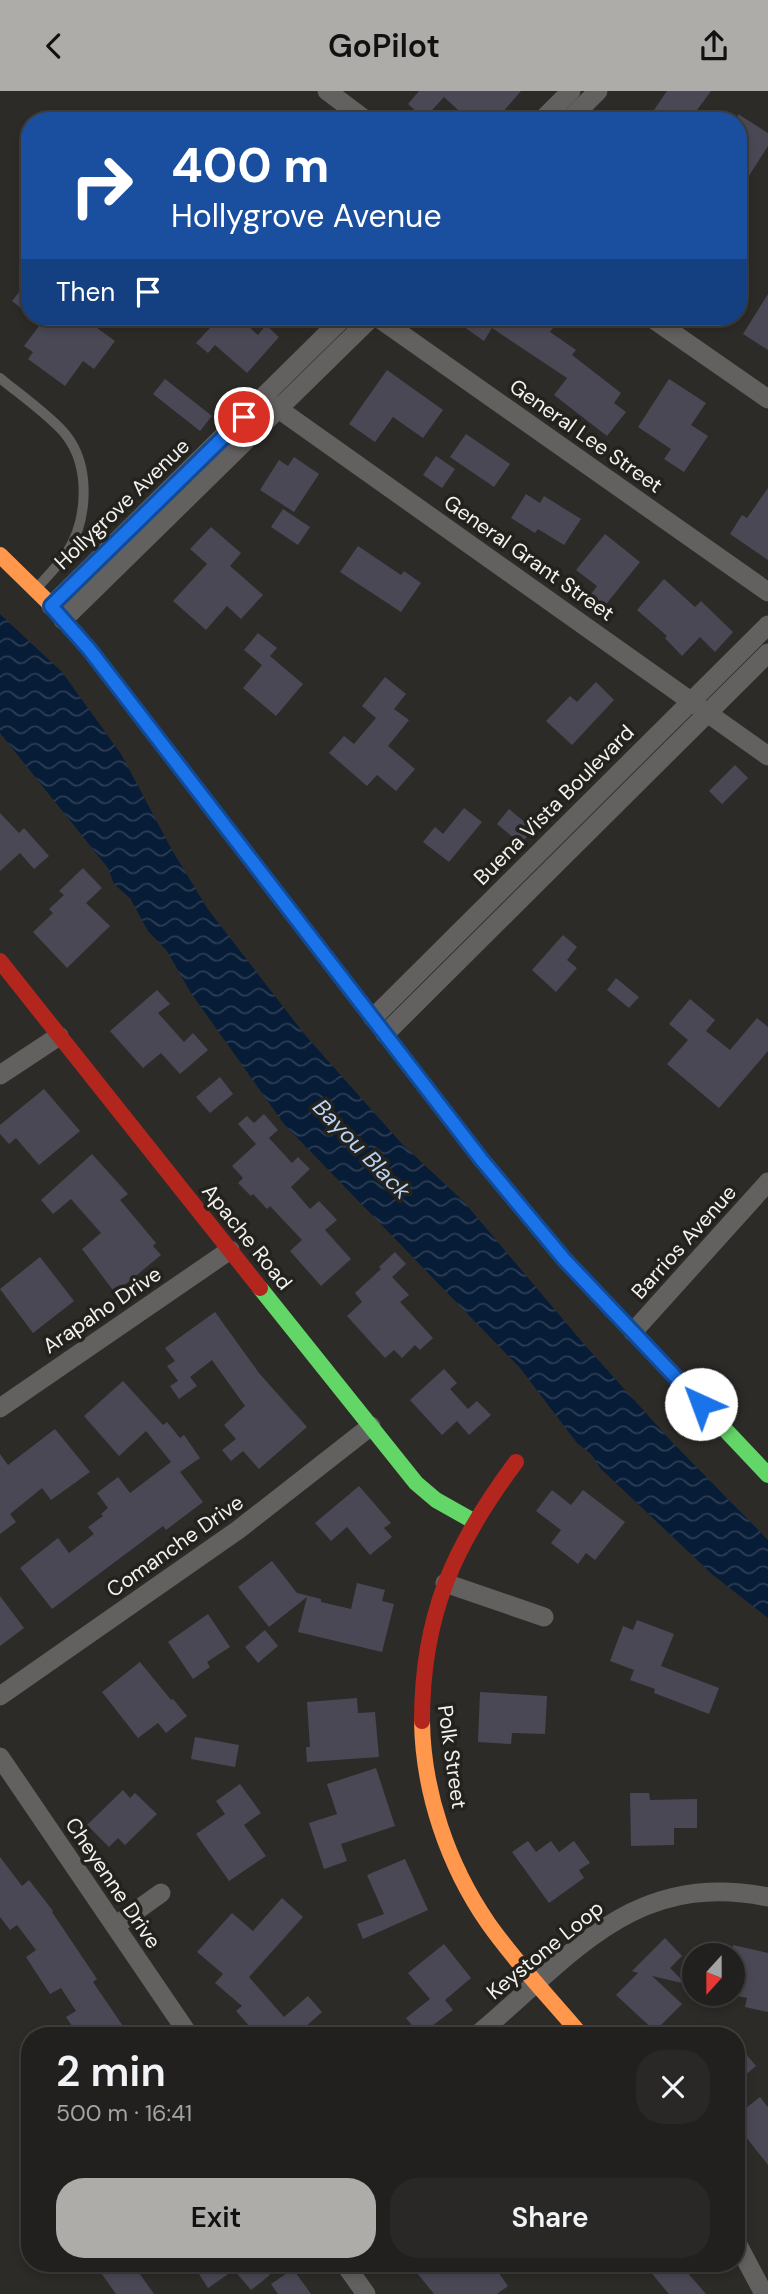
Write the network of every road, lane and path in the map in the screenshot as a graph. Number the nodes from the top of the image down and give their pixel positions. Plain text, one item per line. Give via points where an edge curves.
1 (327, 91) edge
2 (571, 91) edge
3 (598, 91) edge
4 (355, 112) edge
5 (550, 112) edge
6 (577, 112) edge
7 (336, 326) edge
8 (361, 326) edge
9 (390, 326) edge
10 (663, 326) edge
11 (0, 379) edge
12 (768, 400) edge
13 (271, 403) junction
14 (0, 555) edge
15 (36, 590) junction
16 (768, 592) edge
17 (57, 613) junction
18 (768, 625) edge
19 (768, 653) edge
20 (691, 701) junction
21 (708, 713) junction
22 (768, 756) edge
23 (0, 961) edge
24 (379, 1026) junction
25 (59, 1036) junction
26 (0, 1075) edge
27 (768, 1182) edge
28 (230, 1250) junction
29 (633, 1332) junction
30 (0, 1408) edge
31 (371, 1426) junction
32 (516, 1462) dead end
33 (768, 1475) edge
34 (475, 1522) junction
35 (445, 1583) junction
36 (544, 1617) dead end
37 (0, 1696) edge
38 (0, 1757) edge
39 (161, 1893) dead end
40 (768, 1897) edge
41 (115, 1926) junction
42 (537, 1983) junction
43 (184, 2027) edge
44 (486, 2027) edge
45 (574, 2027) edge
46 (745, 2258) edge
47 (350, 2272) edge
48 (366, 2294) edge
49 (764, 2294) edge

1 - 4 street
2 - 5 street
3 - 6 street
7 - 13 street, Hollygrove Avenue
8 - 13 street, Hollygrove Avenue
9 - 16 street, General Lee Street
10 - 12 street
11 - 15 lane via 66,434 79,456 84,493 79,525 67,552
13 - 17 street, Hollygrove Avenue
13 - 20 street, General Grant Street
14 - 15 street
15 - 17 street
17 - 24 street
18 - 20 street, Buena Vista Boulevard
19 - 21 street, Buena Vista Boulevard
20 - 21 street, General Grant Street
20 - 24 street, Buena Vista Boulevard
21 - 22 street, General Grant Street
21 - 24 street, Buena Vista Boulevard
23 - 25 street, Apache Road
24 - 29 street via 564,1259
25 - 26 street
25 - 28 street, Apache Road
27 - 29 street, Barrios Avenue
28 - 30 street, Arapaho Drive
28 - 31 street, Apache Road
29 - 33 street
31 - 34 street, Apache Road via 429,1496
31 - 37 street, Comanche Drive via 238,1530
32 - 34 street, Polk Street
34 - 35 street, Polk Street
35 - 36 street
35 - 42 street, Polk Street via 431,1623 421,1679 431,1802 447,1848 477,1905 504,1946
38 - 41 street, Cheyenne Drive
39 - 41 street
40 - 42 street, Keystone Loop via 731,1890 686,1893 634,1909 597,1931
41 - 43 street, Cheyenne Drive
42 - 44 street, Keystone Loop
42 - 45 street, Polk Street
46 - 49 street
47 - 48 street

